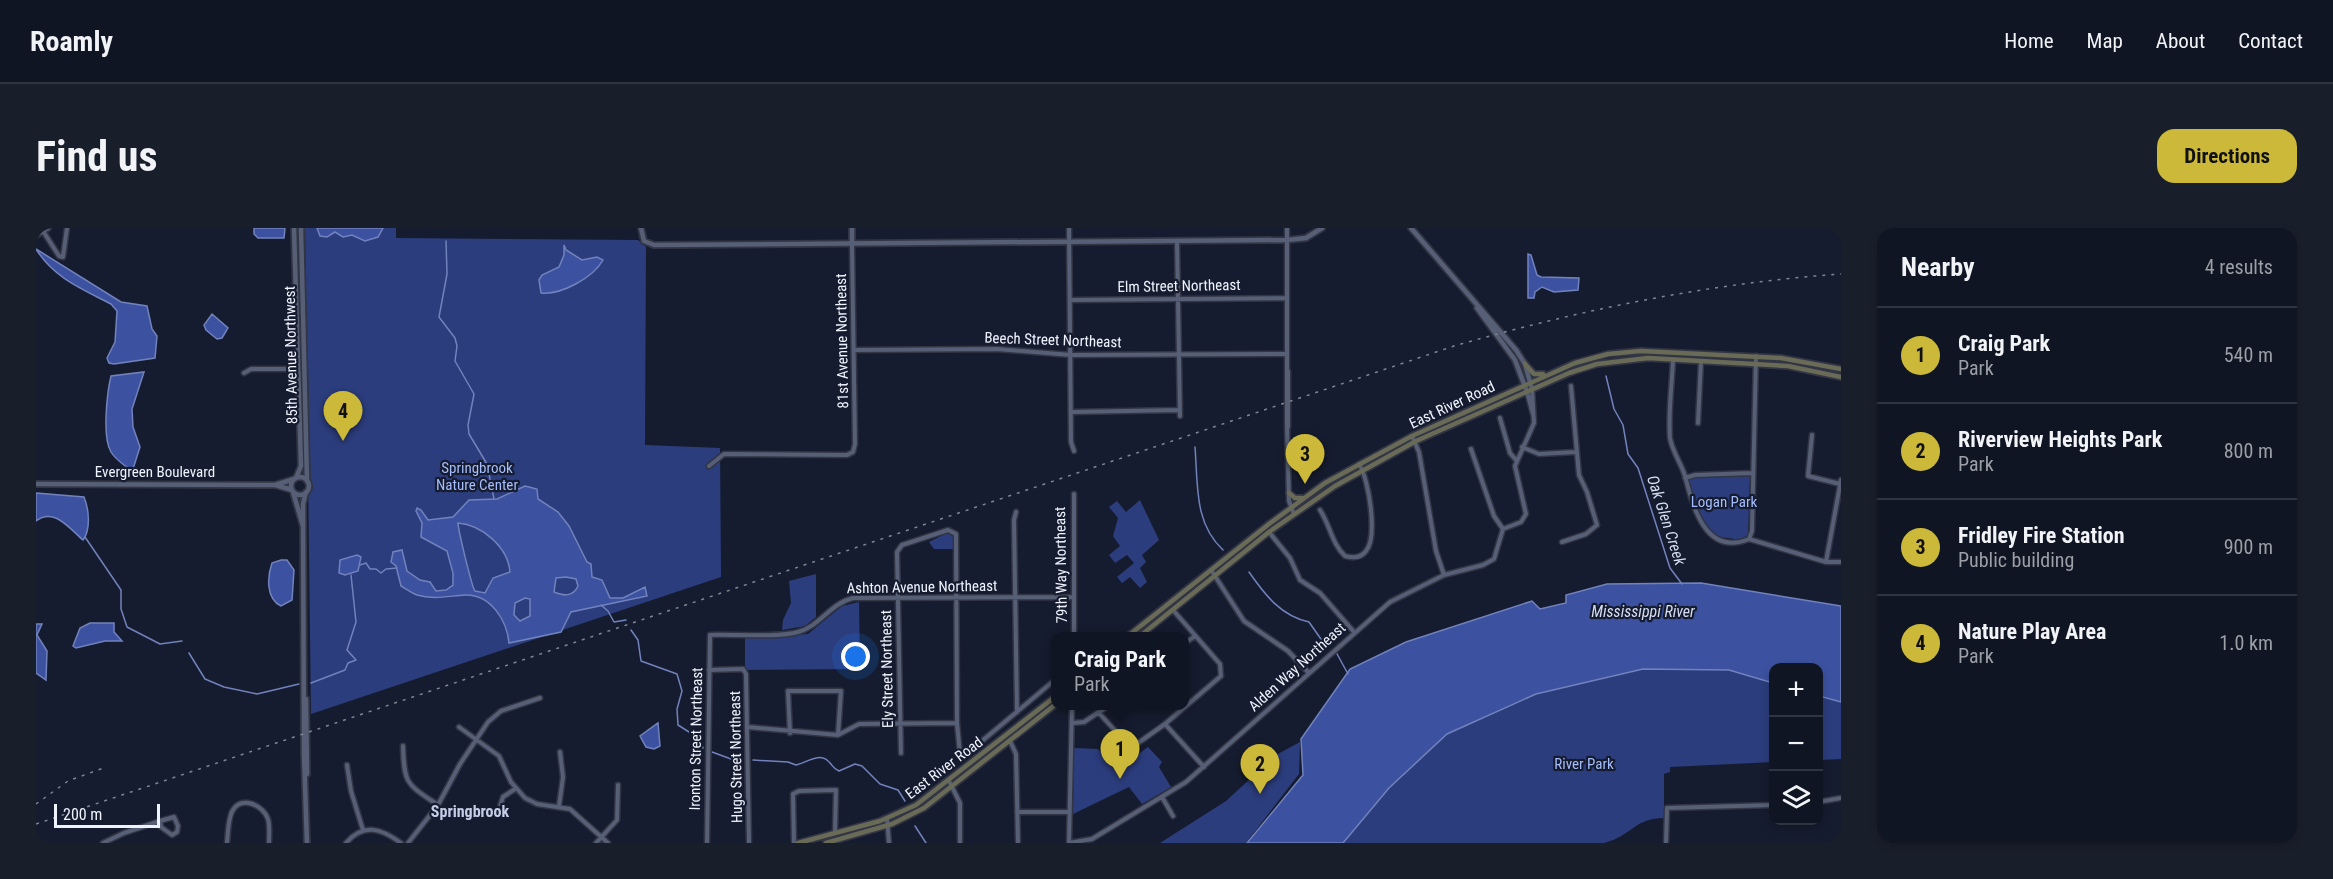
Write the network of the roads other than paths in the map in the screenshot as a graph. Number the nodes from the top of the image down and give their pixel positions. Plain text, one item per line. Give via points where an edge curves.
1 (67, 228) edge
2 (294, 228) edge
3 (301, 228) edge
4 (641, 228) edge
5 (852, 228) edge
6 (1069, 228) edge
7 (1287, 228) edge
8 (1322, 228) edge
9 (1411, 228) edge
10 (45, 229) edge
11 (36, 235) edge
12 (1287, 240) junction
13 (1177, 241) junction
14 (1069, 243) junction
15 (852, 245) junction
16 (1178, 297) junction
17 (1287, 298) junction
18 (1070, 300) junction
19 (1475, 306) junction
20 (296, 322) junction
21 (303, 337) junction
22 (854, 350) junction
23 (1287, 354) junction
24 (1071, 355) junction
25 (1178, 355) junction
26 (1756, 356) junction
27 (1673, 360) junction
28 (1701, 361) junction
29 (1525, 364) junction
30 (1755, 364) junction
31 (297, 369) junction
32 (1841, 369) edge
33 (244, 373) dead end
34 (1548, 374) junction
35 (1841, 376) edge
36 (1528, 383) junction
37 (1571, 386) dead end
38 (303, 388) junction
39 (1529, 390) junction
40 (1179, 410) junction
41 (1071, 412) junction
42 (1180, 416) dead end
43 (1500, 418) dead end
44 (1698, 423) dead end
45 (1670, 426) dead end
46 (1812, 435) dead end
47 (1412, 436) junction
48 (1416, 441) junction
49 (1522, 447) junction
50 (1471, 449) dead end
51 (1074, 451) dead end
52 (1575, 452) junction
53 (1516, 460) junction
54 (1359, 465) junction
55 (709, 466) dead end
56 (1363, 470) junction
57 (1753, 473) junction
58 (1685, 478) junction
59 (295, 479) junction
60 (307, 481) junction
61 (1841, 482) edge
62 (36, 484) edge
63 (275, 485) junction
64 (293, 491) junction
65 (306, 492) junction
66 (1289, 493) junction
67 (1074, 494) dead end
68 (1305, 498) junction
69 (1291, 508) junction
70 (1320, 510) dead end
71 (1016, 512) dead end
72 (1294, 514) junction
73 (303, 526) junction
74 (1503, 529) junction
75 (1269, 532) junction
76 (1749, 538) junction
77 (1562, 542) dead end
78 (1826, 562) junction
79 (1841, 562) edge
80 (1211, 570) junction
81 (1216, 575) junction
82 (1443, 575) junction
83 (1015, 597) junction
84 (1074, 597) junction
85 (898, 598) junction
86 (956, 598) junction
87 (1173, 610) junction
88 (1074, 632) edge
89 (1133, 632) edge
90 (1145, 632) edge
91 (1354, 632) junction
92 (710, 635) joint
93 (1195, 636) junction
94 (1189, 641) edge
95 (709, 670) junction
96 (1309, 673) junction
97 (1051, 683) edge
98 (540, 698) dead end
99 (1051, 700) edge
100 (1189, 703) edge
101 (1051, 708) edge
102 (1072, 710) edge
103 (1102, 710) edge
104 (1181, 710) edge
105 (1017, 712) junction
106 (1099, 713) junction
107 (900, 723) junction
108 (957, 723) junction
109 (1072, 723) junction
110 (1165, 724) junction
111 (459, 727) dead end
112 (748, 727) junction
113 (790, 733) junction
114 (838, 735) junction
115 (477, 739) junction
116 (1010, 741) junction
117 (403, 746) dead end
118 (560, 752) dead end
119 (901, 753) dead end
120 (347, 765) dead end
121 (1204, 766) junction
122 (949, 781) junction
123 (618, 785) dead end
124 (954, 787) junction
125 (515, 789) junction
126 (1162, 797) junction
127 (1841, 798) edge
128 (1823, 801) edge
129 (438, 805) junction
130 (1769, 805) edge
131 (559, 806) junction
132 (499, 810) dead end
133 (1017, 812) junction
134 (1070, 812) junction
135 (1173, 816) dead end
136 (887, 818) junction
137 (160, 821) junction
138 (886, 826) junction
139 (363, 830) junction
140 (835, 832) junction
141 (824, 836) junction
142 (603, 837) junction
143 (103, 843) edge
144 (228, 843) edge
145 (270, 843) edge
146 (308, 843) edge
147 (346, 843) edge
148 (401, 843) edge
149 (408, 843) edge
150 (596, 843) edge
151 (608, 843) edge
152 (707, 843) edge
153 (749, 843) edge
154 (796, 843) edge
155 (826, 843) edge
156 (888, 843) edge
157 (960, 843) edge
158 (1018, 843) edge
159 (1069, 843) edge
160 (1666, 843) edge

1 - 10 street via 63,257
2 - 20 street, 85th Avenue Northwest
3 - 21 street, 85th Avenue Northwest
4 - 15 street via 644,241 654,245
5 - 15 street, 81st Avenue Northeast
6 - 14 street
7 - 12 street
8 - 12 street via 1306,238
9 - 19 street
10 - 11 street
12 - 13 street
12 - 17 street
13 - 14 street
13 - 16 street
14 - 15 street
14 - 18 street
15 - 22 street, 81st Avenue Northeast
16 - 17 street, Elm Street Northeast
16 - 18 street, Elm Street Northeast
16 - 25 street
17 - 23 street
18 - 24 street
19 - 29 street
19 - 36 street
20 - 21 street
20 - 31 street, 85th Avenue Northwest
21 - 38 street, 85th Avenue Northwest
22 - 24 street, Beech Street Northeast via 997,349
22 - 55 street, 81st Avenue Northeast via 853,452 724,454
23 - 25 street, Beech Street Northeast
23 - 66 street
24 - 25 street, Beech Street Northeast
24 - 41 street
25 - 40 street
26 - 30 street
26 - 32 main road, East River Road
26 - 34 main road, East River Road via 1623,352 1583,360
27 - 28 main road, East River Road
27 - 39 main road, East River Road via 1638,358 1597,364
27 - 45 street
27 - 58 street via 1671,441
28 - 30 main road, East River Road
28 - 44 street
29 - 34 main road via 1534,374
29 - 36 street
30 - 35 main road, East River Road via 1801,367
30 - 57 street
31 - 33 street via 251,369
31 - 38 street via 302,373
31 - 59 street, 85th Avenue Northwest via 301,466
34 - 36 main road, East River Road
36 - 39 street
36 - 47 main road, East River Road
37 - 52 street
38 - 60 street, 85th Avenue Northwest
39 - 48 main road, East River Road
39 - 49 street via 1533,426
40 - 41 street
40 - 42 street
41 - 51 street
43 - 53 street via 1510,453
46 - 61 street via 1808,476
47 - 48 street
47 - 54 main road, East River Road
48 - 56 main road, East River Road
48 - 82 street
49 - 52 street via 1539,454
49 - 53 street
50 - 74 street via 1494,516
52 - 77 street via 1597,525 1586,534
53 - 74 street via 1526,509 1521,522
54 - 56 street
54 - 68 main road, East River Road
56 - 70 street via 1369,492 1367,551 1360,556 1345,556 1338,550
56 - 72 main road, East River Road
57 - 58 street
57 - 76 street
58 - 76 street via 1705,530 1729,541
59 - 60 street via 302,477
59 - 63 street, Evergreen Boulevard
59 - 64 street
60 - 65 street
61 - 78 street
62 - 63 street, Evergreen Boulevard
63 - 64 street, Evergreen Boulevard
64 - 65 street via 299,495
64 - 73 street
65 - 73 street
66 - 68 main road via 1294,498
66 - 69 street
67 - 84 street, 79th Way Northeast
68 - 69 main road, East River Road
69 - 72 street
69 - 80 main road, East River Road
71 - 83 street
72 - 75 main road, East River Road
73 - 146 street
74 - 82 street, Alden Way Northeast via 1492,560
75 - 81 main road, East River Road
75 - 91 street via 1290,558 1300,580 1320,593
76 - 78 street
78 - 79 street
80 - 81 street
80 - 89 main road, East River Road
81 - 87 main road, East River Road
81 - 96 street via 1244,621 1288,651
82 - 91 street, Alden Way Northeast via 1390,602
83 - 84 street, Ashton Avenue Northeast
83 - 86 street, Ashton Avenue Northeast
83 - 105 street
84 - 88 street, 79th Way Northeast
85 - 86 street, Ashton Avenue Northeast
85 - 86 street, Ely Street Northeast via 898,548 948,530 954,531
85 - 92 street, Ashton Avenue Northeast via 840,601 798,632
85 - 107 street, Ely Street Northeast
86 - 108 street
87 - 90 main road, East River Road
87 - 93 street
91 - 96 street, Alden Way Northeast
92 - 95 street, Ironton Street Northeast
93 - 94 street
93 - 100 street via 1220,664 1221,676
95 - 112 street, Hugo Street Northeast via 744,670
95 - 152 street, Ironton Street Northeast
96 - 121 street, Alden Way Northeast
97 - 105 street
98 - 115 street via 501,711
99 - 122 main road, East River Road
101 - 116 main road, East River Road
102 - 109 street
103 - 106 street
104 - 110 street
105 - 108 street via 970,752 960,754
106 - 109 street via 1084,722
106 - 110 street via 1131,748
107 - 108 street
107 - 114 street via 853,725
107 - 119 street, Ely Street Northeast
109 - 134 street
110 - 121 street
111 - 115 street
112 - 113 street
112 - 153 street, Hugo Street Northeast
113 - 114 street
113 - 114 street via 788,691 842,691
115 - 125 street via 499,756
115 - 129 street
116 - 124 main road, East River Road
116 - 133 street via 1016,754
117 - 129 street via 408,782
118 - 131 street via 563,777
120 - 139 street
121 - 126 street, Alden Way Northeast
122 - 124 street
122 - 136 main road, East River Road via 916,805
123 - 142 street via 618,814
124 - 138 main road, East River Road via 924,808
124 - 157 street via 960,803
125 - 131 street via 537,804
125 - 132 street via 503,797
126 - 135 street
126 - 159 street, Alden Way Northeast via 1092,839
127 - 128 street
129 - 149 street
130 - 160 street via 1667,808
131 - 142 street via 576,812
133 - 134 street
133 - 158 street
134 - 159 street
136 - 138 street
136 - 140 main road, East River Road
137 - 137 street via 174,817 177,832 167,833
137 - 143 street
138 - 155 main road, East River Road
138 - 156 street
139 - 147 street
139 - 148 street via 375,828
140 - 141 main road, East River Road
140 - 154 street via 836,790 799,791 793,794
141 - 154 main road, East River Road
141 - 155 street
142 - 150 street
142 - 151 street
144 - 145 street via 233,810 246,803 264,811

